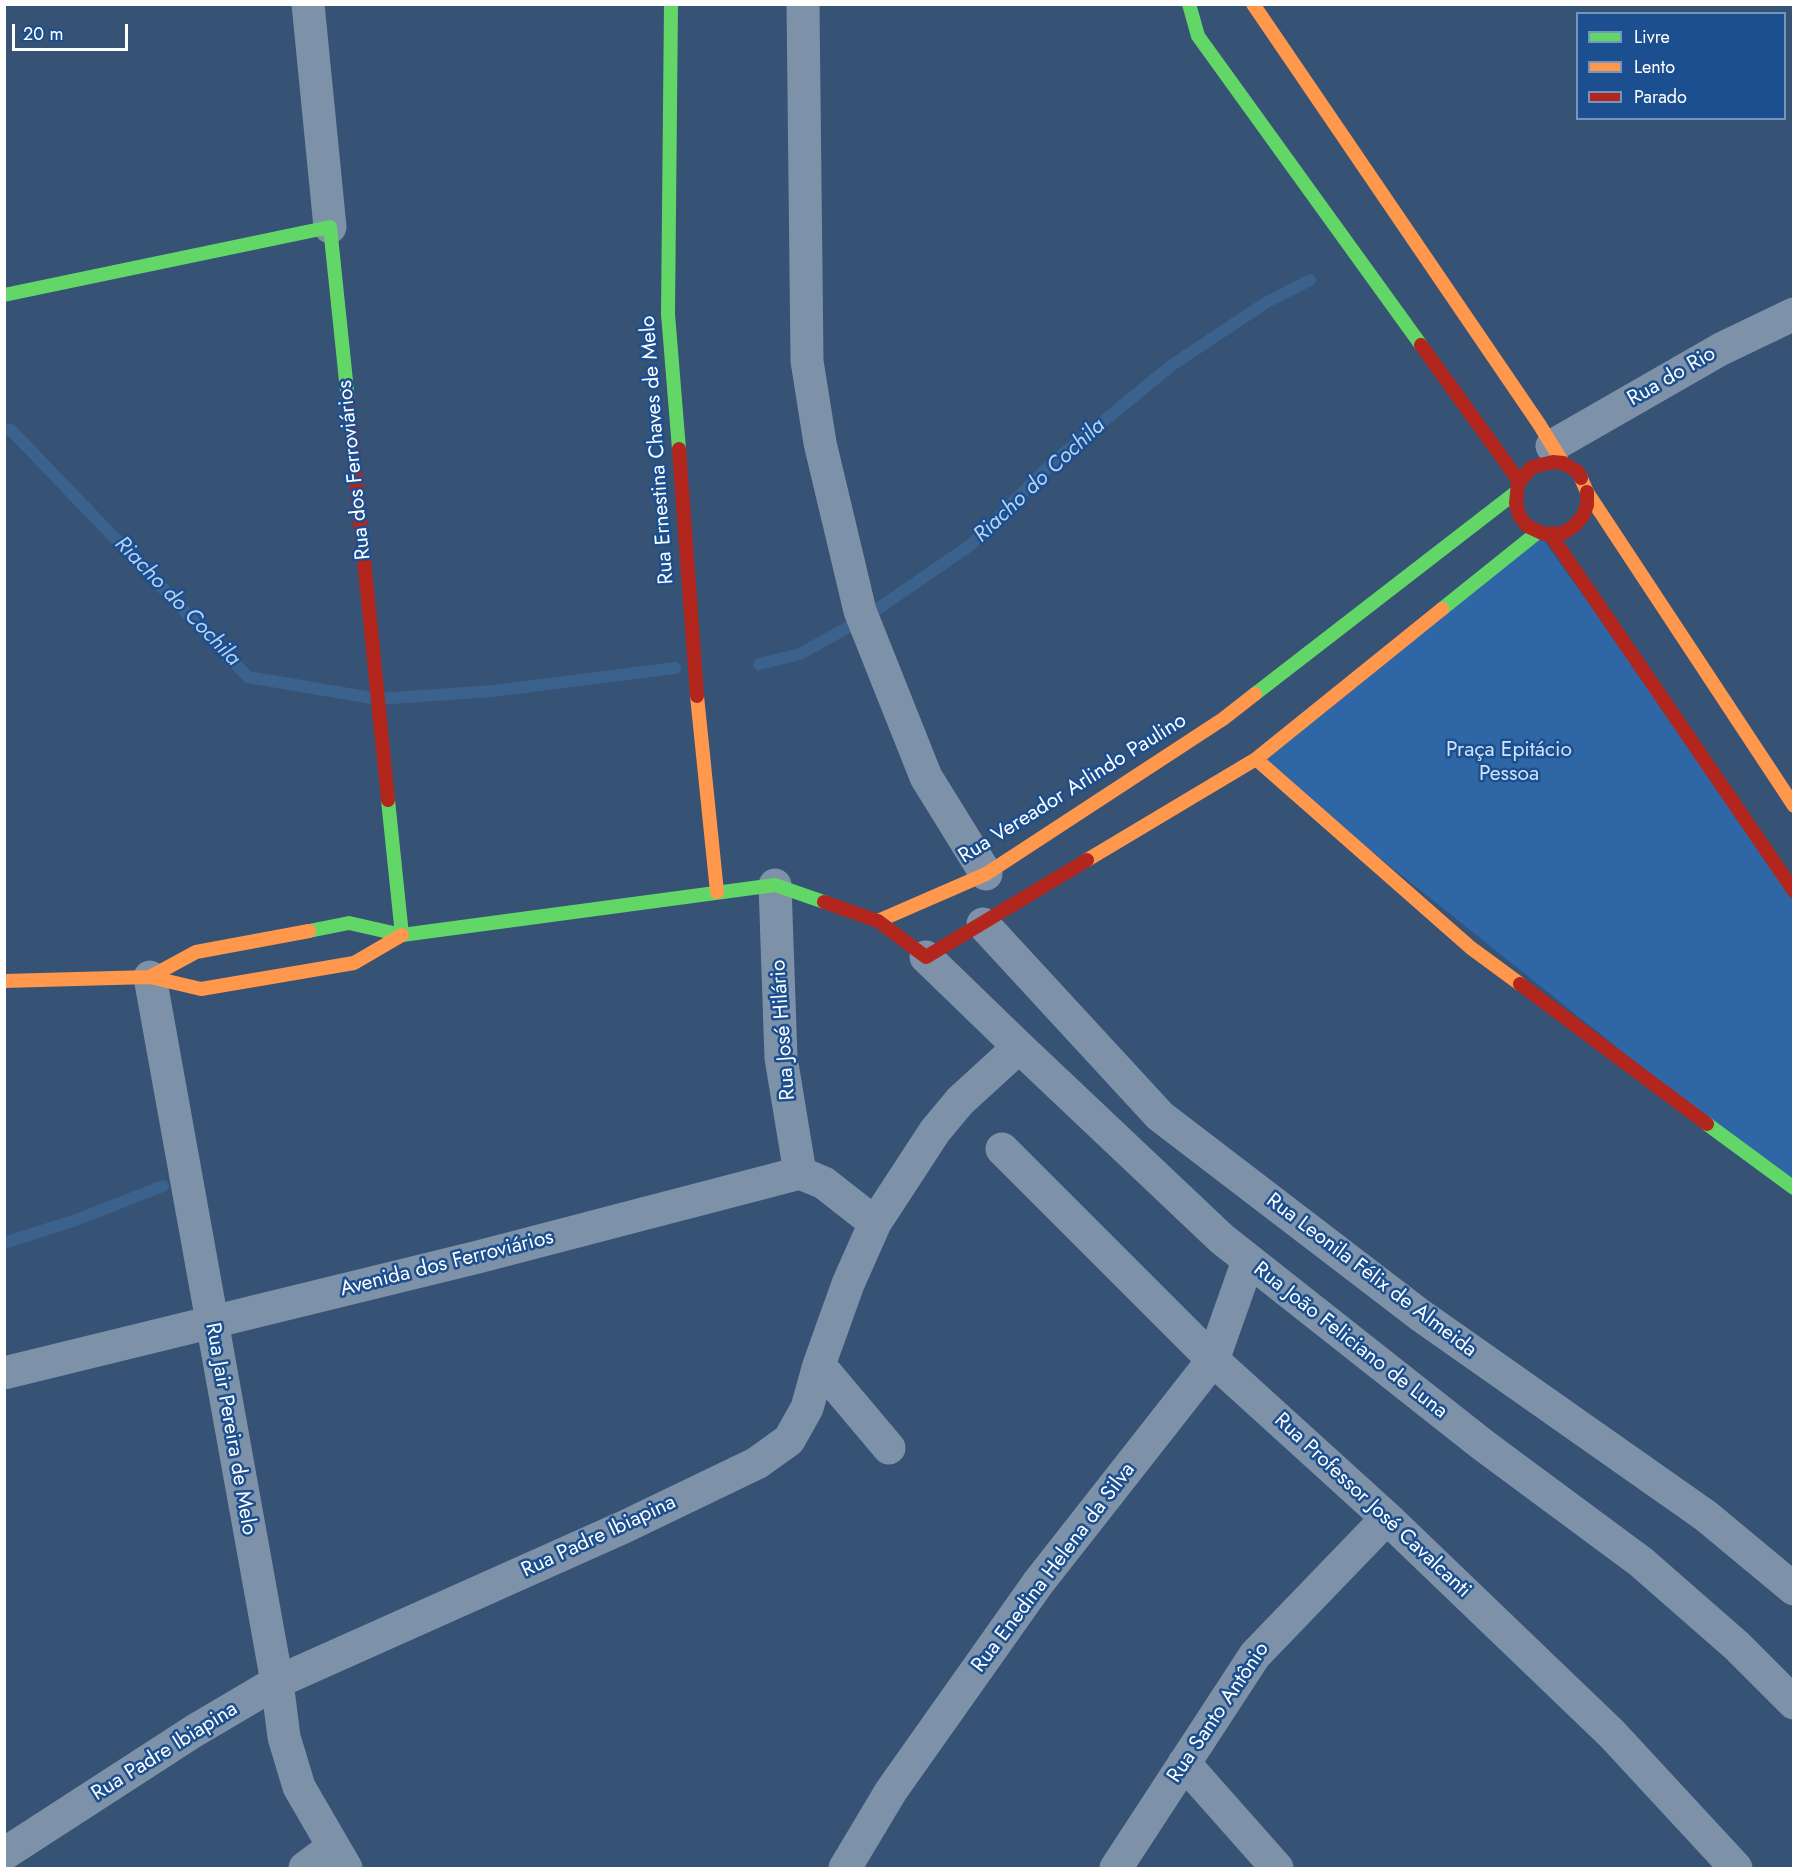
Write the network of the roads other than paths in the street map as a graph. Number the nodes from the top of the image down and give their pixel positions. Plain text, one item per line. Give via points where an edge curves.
1 (308, 4) edge
2 (671, 4) edge
3 (803, 4) edge
4 (1190, 4) edge
5 (1253, 4) edge
6 (330, 226) junction
7 (4, 295) edge
8 (1794, 314) edge
9 (1558, 454) junction
10 (1517, 487) junction
11 (1587, 492) junction
12 (1544, 533) junction
13 (1246, 715) dead end
14 (1223, 719) junction
15 (1214, 739) dead end
16 (1261, 740) dead end
17 (1226, 758) dead end
18 (1256, 759) junction
19 (1794, 806) edge
20 (986, 874) junction
21 (775, 885) junction
22 (1794, 891) edge
23 (717, 892) junction
24 (878, 921) junction
25 (973, 930) junction
26 (402, 936) junction
27 (926, 957) junction
28 (150, 977) junction
29 (4, 981) edge
30 (1019, 1047) junction
31 (1002, 1149) dead end
32 (800, 1173) junction
33 (1794, 1188) edge
34 (875, 1223) junction
35 (1248, 1261) junction
36 (211, 1322) junction
37 (1213, 1360) junction
38 (819, 1365) junction
39 (4, 1373) edge
40 (890, 1448) dead end
41 (1387, 1518) junction
42 (1794, 1589) edge
43 (277, 1682) junction
44 (1794, 1703) edge
45 (1184, 1763) junction
46 (4, 1854) edge
47 (339, 1858) edge
48 (306, 1869) edge
49 (845, 1869) edge
50 (1116, 1869) edge
51 (1277, 1869) edge
52 (1736, 1869) edge

1 - 6 street, Rua dos Ferroviários
2 - 23 street, Rua Ernestina Chaves de Melo via 668,314 695,680
3 - 20 street via 807,362 820,443 860,611 926,777
4 - 10 street via 1198,36
5 - 9 street
6 - 7 street
6 - 26 street, Rua dos Ferroviários
8 - 9 street, Rua do Rio via 1721,349
9 - 10 street via 1553,462 1532,467
9 - 11 street via 1578,472
10 - 12 street via 1519,515 1527,526
10 - 14 street
11 - 12 street via 1583,516 1574,526 1563,533
11 - 19 street
12 - 18 street
12 - 22 street
13 - 14 street via 1238,713
14 - 15 street
14 - 20 street, Rua Vereador Arlindo Paulino
16 - 18 street
17 - 18 street
18 - 25 street
18 - 33 street via 1471,948
20 - 24 street, Rua Vereador Arlindo Paulino
21 - 23 street
21 - 24 street
21 - 32 street, Rua José Hilário via 781,1058
23 - 26 street
24 - 27 street
25 - 27 street
25 - 42 street, Rua Leonila Félix de Almeida via 1160,1116 1420,1315 1706,1516
26 - 28 street via 354,963 225,985 201,988
26 - 28 street via 349,922 196,952
27 - 30 street, Rua João Feliciano de Luna
28 - 29 street
28 - 36 street, Rua Jair Pereira de Melo
30 - 34 street, Rua Padre Ibiapina via 960,1101 935,1131
30 - 35 street, Rua João Feliciano de Luna
31 - 37 street, Rua Professor José Cavalcanti
32 - 34 street via 824,1182
32 - 36 street, Avenida dos Ferroviários
34 - 38 street, Rua Padre Ibiapina
35 - 37 street, Rua Enedina Helena da Silva
35 - 44 street, Rua João Feliciano de Luna via 1483,1445 1641,1562
36 - 39 street, Avenida dos Ferroviários
36 - 43 street, Rua Jair Pereira de Melo
37 - 41 street, Rua Professor José Cavalcanti
37 - 49 street, Rua Enedina Helena da Silva via 1038,1583 891,1791
38 - 40 street
38 - 43 street, Rua Padre Ibiapina via 807,1408 789,1440 757,1463 624,1527
41 - 45 street, Rua Santo Antônio via 1255,1655
41 - 52 street, Rua Professor José Cavalcanti via 1612,1734
43 - 46 street, Rua Padre Ibiapina
43 - 47 street, Rua Jair Pereira de Melo via 284,1737 299,1786
45 - 50 street, Rua Santo Antônio
45 - 51 street
47 - 48 street

